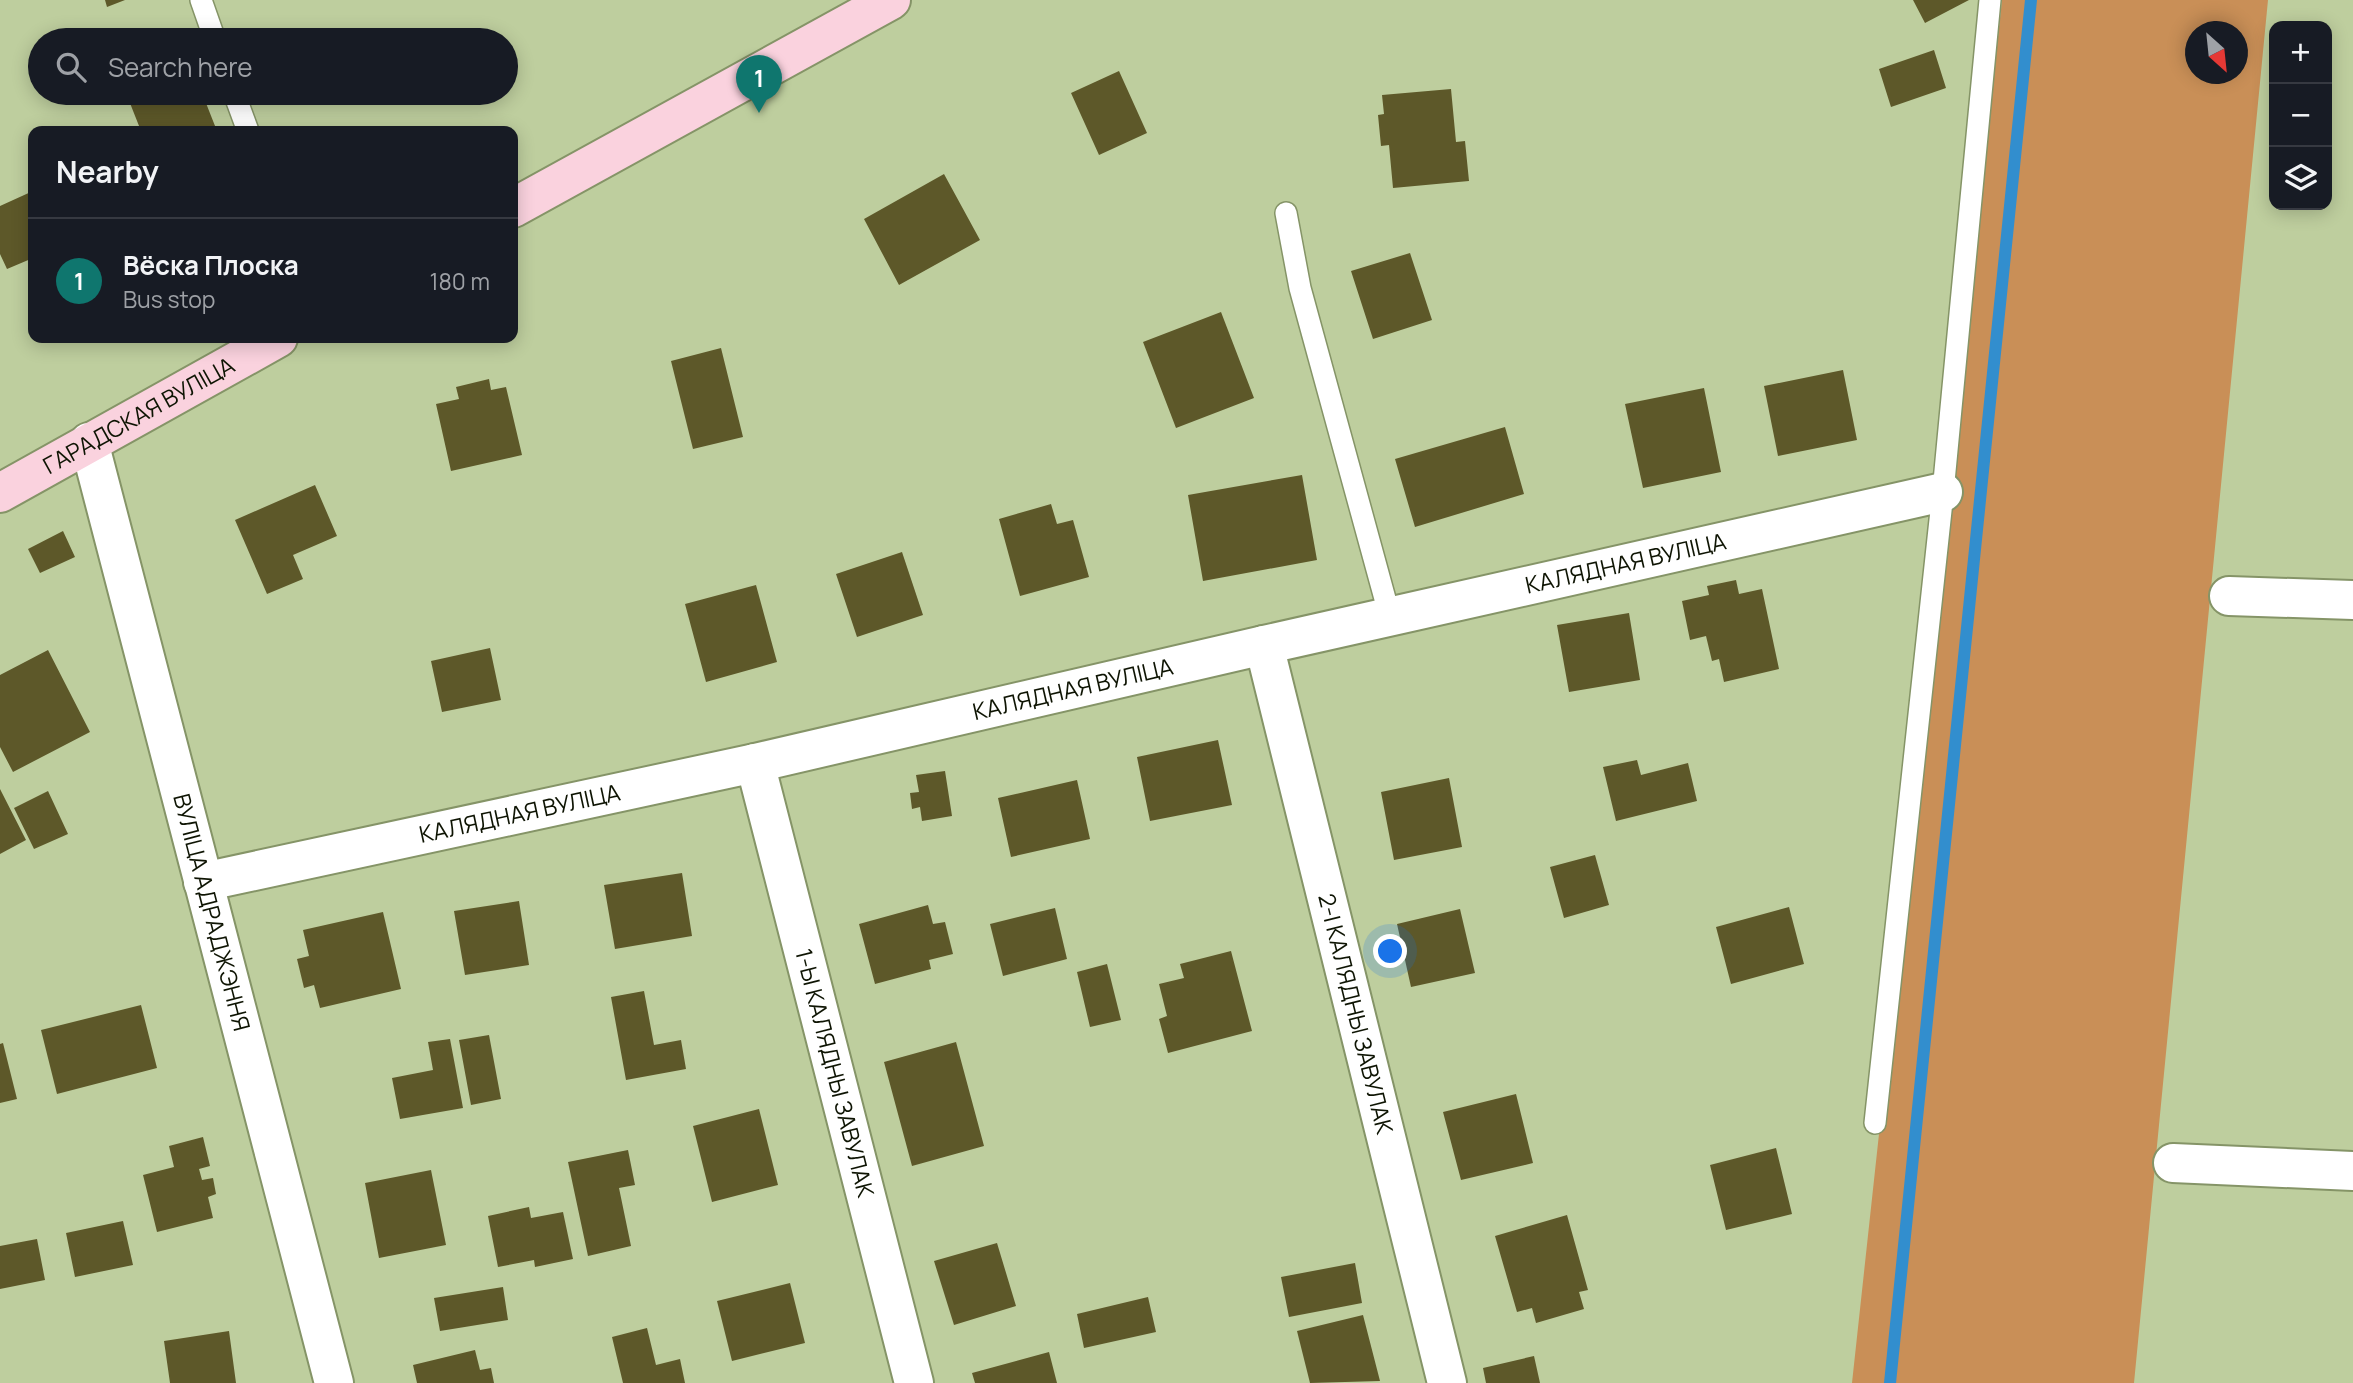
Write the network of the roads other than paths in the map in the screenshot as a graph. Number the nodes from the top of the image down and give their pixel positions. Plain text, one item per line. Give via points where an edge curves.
1 (201, 0) edge
2 (891, 0) edge
3 (1990, 0) edge
4 (211, 28) edge
5 (238, 105) edge
6 (246, 126) edge
7 (518, 205) edge
8 (1286, 213) dead end
9 (269, 343) edge
10 (89, 442) junction
11 (1943, 492) junction
12 (0, 493) edge
13 (2228, 596) dead end
14 (2353, 600) edge
15 (1390, 617) junction
16 (1264, 645) junction
17 (755, 763) junction
18 (202, 882) junction
19 (1875, 1123) dead end
20 (2174, 1163) dead end
21 (2353, 1171) edge
22 (334, 1383) edge
23 (914, 1383) edge
24 (1447, 1383) edge

1 - 4 lane
2 - 7 main road
3 - 11 lane
5 - 6 lane
8 - 15 lane via 1300,288
9 - 10 main road, ГАРАДСКАЯ ВУЛІЦА
10 - 12 main road, ГАРАДСКАЯ ВУЛІЦА
10 - 18 street, ВУЛІЦА АДРАДЖЭННЯ
11 - 15 street, КАЛЯДНАЯ ВУЛІЦА
11 - 19 lane
13 - 14 street
15 - 16 street, КАЛЯДНАЯ ВУЛІЦА
16 - 17 street, КАЛЯДНАЯ ВУЛІЦА
16 - 24 street, 2-І КАЛЯДНЫ ЗАВУЛАК
17 - 18 street, КАЛЯДНАЯ ВУЛІЦА
17 - 23 street, 1-Ы КАЛЯДНЫ ЗАВУЛАК
18 - 22 street, ВУЛІЦА АДРАДЖЭННЯ
20 - 21 street

